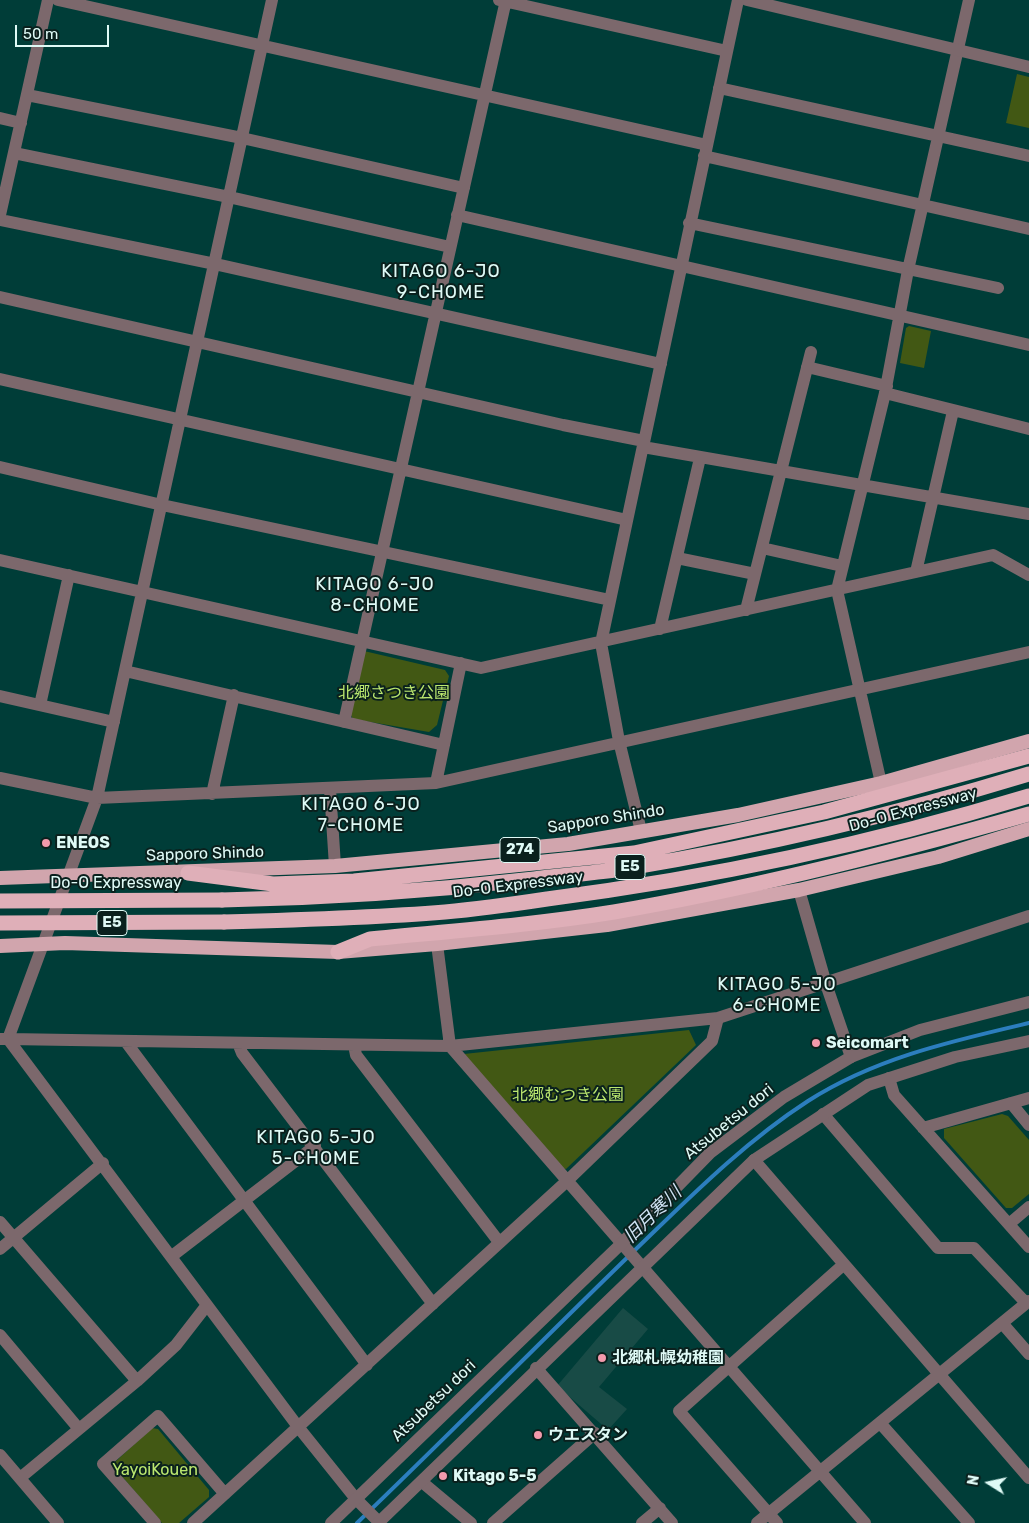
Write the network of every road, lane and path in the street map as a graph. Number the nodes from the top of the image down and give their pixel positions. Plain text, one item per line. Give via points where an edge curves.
1 (48, 0) edge
2 (58, 0) edge
3 (272, 0) edge
4 (503, 0) edge
5 (738, 0) edge
6 (747, 0) edge
7 (969, 0) edge
8 (262, 46) junction
9 (957, 50) junction
10 (727, 51) junction
11 (1029, 67) edge
12 (719, 88) junction
13 (27, 95) junction
14 (484, 97) junction
15 (0, 118) edge
16 (21, 123) junction
17 (938, 136) junction
18 (242, 138) junction
19 (705, 150) junction
20 (14, 153) junction
21 (1029, 156) edge
22 (464, 188) junction
23 (230, 197) junction
24 (922, 207) junction
25 (0, 215) edge
26 (458, 215) junction
27 (0, 220) edge
28 (690, 223) junction
29 (1029, 229) edge
30 (450, 247) junction
31 (215, 264) junction
32 (681, 264) junction
33 (908, 270) junction
34 (998, 288) dead end
35 (0, 297) edge
36 (435, 314) junction
37 (900, 315) junction
38 (198, 342) junction
39 (1029, 345) edge
40 (811, 352) dead end
41 (661, 364) junction
42 (807, 367) junction
43 (0, 379) edge
44 (886, 390) junction
45 (418, 391) junction
46 (953, 411) junction
47 (180, 420) junction
48 (1029, 429) edge
49 (644, 447) junction
50 (700, 458) junction
51 (0, 467) edge
52 (400, 470) junction
53 (782, 471) junction
54 (863, 485) junction
55 (932, 498) junction
56 (162, 505) junction
57 (1029, 514) edge
58 (627, 520) junction
59 (762, 548) junction
60 (382, 550) junction
61 (677, 558) junction
62 (0, 560) edge
63 (842, 566) junction
64 (916, 572) junction
65 (756, 574) junction
66 (1029, 575) edge
67 (70, 576) junction
68 (837, 590) junction
69 (143, 592) junction
70 (610, 600) junction
71 (746, 610) junction
72 (660, 630) junction
73 (362, 641) junction
74 (601, 643) junction
75 (1029, 652) edge
76 (461, 664) junction
77 (125, 671) junction
78 (859, 688) junction
79 (0, 696) edge
80 (234, 696) junction
81 (40, 705) junction
82 (114, 722) junction
83 (344, 722) junction
84 (619, 741) junction
85 (1029, 741) edge
86 (444, 744) junction
87 (1029, 756) edge
88 (1029, 774) edge
89 (0, 778) edge
90 (436, 783) junction
91 (881, 783) junction
92 (330, 789) junction
93 (212, 794) junction
94 (1029, 796) edge
95 (97, 798) junction
96 (1029, 814) edge
97 (1029, 829) edge
98 (641, 831) junction
99 (335, 866) junction
100 (188, 873) junction
101 (70, 876) junction
102 (0, 878) edge
103 (799, 890) junction
104 (0, 901) edge
105 (1029, 916) edge
106 (0, 923) edge
107 (437, 944) junction
108 (44, 945) junction
109 (0, 946) edge
110 (338, 952) junction
111 (826, 984) junction
112 (1029, 1002) edge
113 (718, 1018) junction
114 (4, 1039) edge
115 (1029, 1040) edge
116 (126, 1042) junction
117 (238, 1043) junction
118 (354, 1045) junction
119 (450, 1046) junction
120 (851, 1057) junction
121 (889, 1078) junction
122 (1029, 1098) edge
123 (1011, 1103) junction
124 (823, 1114) junction
125 (1029, 1125) edge
126 (924, 1128) junction
127 (315, 1146) junction
128 (754, 1160) junction
129 (103, 1163) junction
130 (567, 1181) junction
131 (243, 1200) junction
132 (1029, 1207) edge
133 (0, 1222) edge
134 (1009, 1224) junction
135 (14, 1238) junction
136 (499, 1242) junction
137 (1029, 1246) edge
138 (624, 1247) junction
139 (0, 1249) edge
140 (172, 1256) junction
141 (640, 1264) junction
142 (843, 1265) junction
143 (1027, 1302) edge
144 (433, 1304) junction
145 (208, 1305) junction
146 (1002, 1323) junction
147 (0, 1335) edge
148 (1029, 1354) edge
149 (368, 1365) junction
150 (728, 1367) junction
151 (536, 1368) junction
152 (939, 1374) junction
153 (137, 1381) junction
154 (881, 1424) junction
155 (299, 1428) junction
156 (79, 1429) junction
157 (595, 1433) junction
158 (0, 1455) edge
159 (820, 1473) junction
160 (20, 1478) junction
161 (1029, 1478) edge
162 (422, 1482) junction
163 (225, 1494) junction
164 (359, 1502) junction
165 (660, 1508) junction
166 (772, 1518) edge
167 (378, 1521) edge
168 (58, 1523) edge
169 (155, 1523) edge
170 (193, 1523) edge
171 (331, 1523) edge
172 (471, 1523) edge
173 (493, 1523) edge
174 (642, 1523) edge
175 (672, 1523) edge
176 (757, 1523) edge
177 (865, 1523) edge
178 (969, 1523) edge

1 - 13 street
2 - 8 street
3 - 8 street
4 - 10 street
4 - 14 street
5 - 10 street
6 - 9 street
7 - 9 street
8 - 14 street
8 - 18 street
9 - 11 street
9 - 17 street
10 - 12 street
12 - 17 street
12 - 19 street
13 - 16 street
13 - 18 street
14 - 19 street
14 - 22 street
15 - 16 street
16 - 20 street
17 - 21 street
17 - 24 street
18 - 22 street
18 - 23 street
19 - 24 street
19 - 28 street
20 - 23 street
20 - 25 street
22 - 26 street
23 - 30 street
23 - 31 street
24 - 29 street
24 - 33 street
26 - 30 street
26 - 32 street
27 - 31 street
28 - 32 street
28 - 33 street
30 - 36 street
31 - 36 street
31 - 38 street
32 - 37 street
32 - 41 street
33 - 34 street
33 - 37 street
35 - 38 street
36 - 41 street
36 - 45 street
37 - 39 street
37 - 44 street
38 - 45 street
38 - 47 street
40 - 42 street
41 - 49 street
42 - 44 street
42 - 53 street
43 - 47 street
44 - 46 street
44 - 54 street
45 - 49 street via 644,441
45 - 52 street
46 - 48 street
46 - 55 street
47 - 52 street
47 - 56 street
49 - 50 street
49 - 58 street
50 - 53 street
50 - 61 street
51 - 56 street
52 - 58 street
52 - 60 street
53 - 54 street
53 - 59 street
54 - 55 street
54 - 63 street
55 - 57 street
55 - 64 street
56 - 60 street
56 - 69 street
58 - 70 street
59 - 63 street
59 - 65 street
60 - 70 street
60 - 73 street
61 - 65 street
61 - 72 street
62 - 67 street
63 - 68 street
64 - 66 street via 993,555
64 - 68 street
65 - 71 street
67 - 69 street
67 - 81 street
68 - 71 street
68 - 78 street
69 - 73 street
69 - 77 street
70 - 74 street
71 - 72 street
72 - 74 street
73 - 76 street
73 - 83 street
74 - 76 street via 481,668
74 - 84 street
75 - 78 street
76 - 86 street
77 - 80 street
77 - 82 street
78 - 84 street
78 - 91 street
79 - 81 street
80 - 83 street
80 - 93 street
81 - 82 street
82 - 95 street
83 - 86 street
84 - 90 street
84 - 98 street
85 - 91 highway, Sapporo Shindo / 274
86 - 90 street
87 - 100 highway via 824,812 634,853 364,880 273,884
88 - 104 highway, Do-O Expressway / E5, bridge via 796,836 626,868 445,889 325,898
89 - 95 street
90 - 92 street
91 - 98 highway, Sapporo Shindo / 274 via 738,815
92 - 93 street
92 - 99 street
93 - 95 street
94 - 106 highway, Do-O Expressway / E5, bridge via 866,842 793,858 625,889 447,912 313,920
95 - 101 street
96 - 110 highway via 894,852 722,891 612,912 370,940
97 - 103 highway via 938,857
98 - 99 highway, Sapporo Shindo / 274 via 505,852
99 - 100 highway, Sapporo Shindo / 274
100 - 101 highway, Sapporo Shindo / 274
101 - 102 highway, Sapporo Shindo / 274
101 - 108 street
103 - 107 highway via 607,925
103 - 111 street
105 - 111 street
107 - 110 highway
107 - 119 street
108 - 109 highway
108 - 110 highway
108 - 114 street
111 - 113 street
111 - 120 street
112 - 120 street, Atsubetsu dori via 920,1030
113 - 119 street
113 - 130 street via 712,1041
114 - 116 street
114 - 129 street
115 - 121 street via 955,1057
116 - 117 street
116 - 131 street
117 - 118 street
117 - 127 street via 242,1053
118 - 119 street
118 - 136 street via 356,1055
119 - 130 street
120 - 138 street, Atsubetsu dori via 784,1097 710,1153
121 - 124 street via 868,1085
121 - 126 street via 894,1095
122 - 123 street
123 - 125 street
123 - 126 street
124 - 128 street
124 - 143 street via 938,1248 974,1248
126 - 134 street
127 - 131 street
127 - 144 street
128 - 141 street
128 - 142 street
129 - 135 street
129 - 140 street
130 - 136 street
130 - 138 street
131 - 140 street
131 - 149 street
132 - 134 street
133 - 135 street
134 - 137 street
135 - 139 street
135 - 153 street
136 - 144 street
138 - 141 street
138 - 164 street, Atsubetsu dori
140 - 145 street
141 - 150 street
141 - 151 street
142 - 150 street
142 - 152 street
143 - 146 street
144 - 149 street
145 - 153 street via 176,1345
145 - 155 street
146 - 148 street
146 - 152 street
147 - 156 street
149 - 155 street
150 - 159 street
150 - 166 street via 679,1411
151 - 157 street
151 - 162 street
152 - 154 street
152 - 161 street
153 - 156 street
154 - 159 street
154 - 178 street
155 - 163 street
155 - 164 street
156 - 160 street
157 - 165 street
157 - 173 street
158 - 160 street
159 - 166 street
159 - 177 street
160 - 168 street
162 - 167 street
162 - 172 street
163 - 169 street via 158,1416 103,1464
163 - 170 street
164 - 167 street
164 - 171 street, Atsubetsu dori
165 - 174 street
165 - 175 street
166 - 176 street

